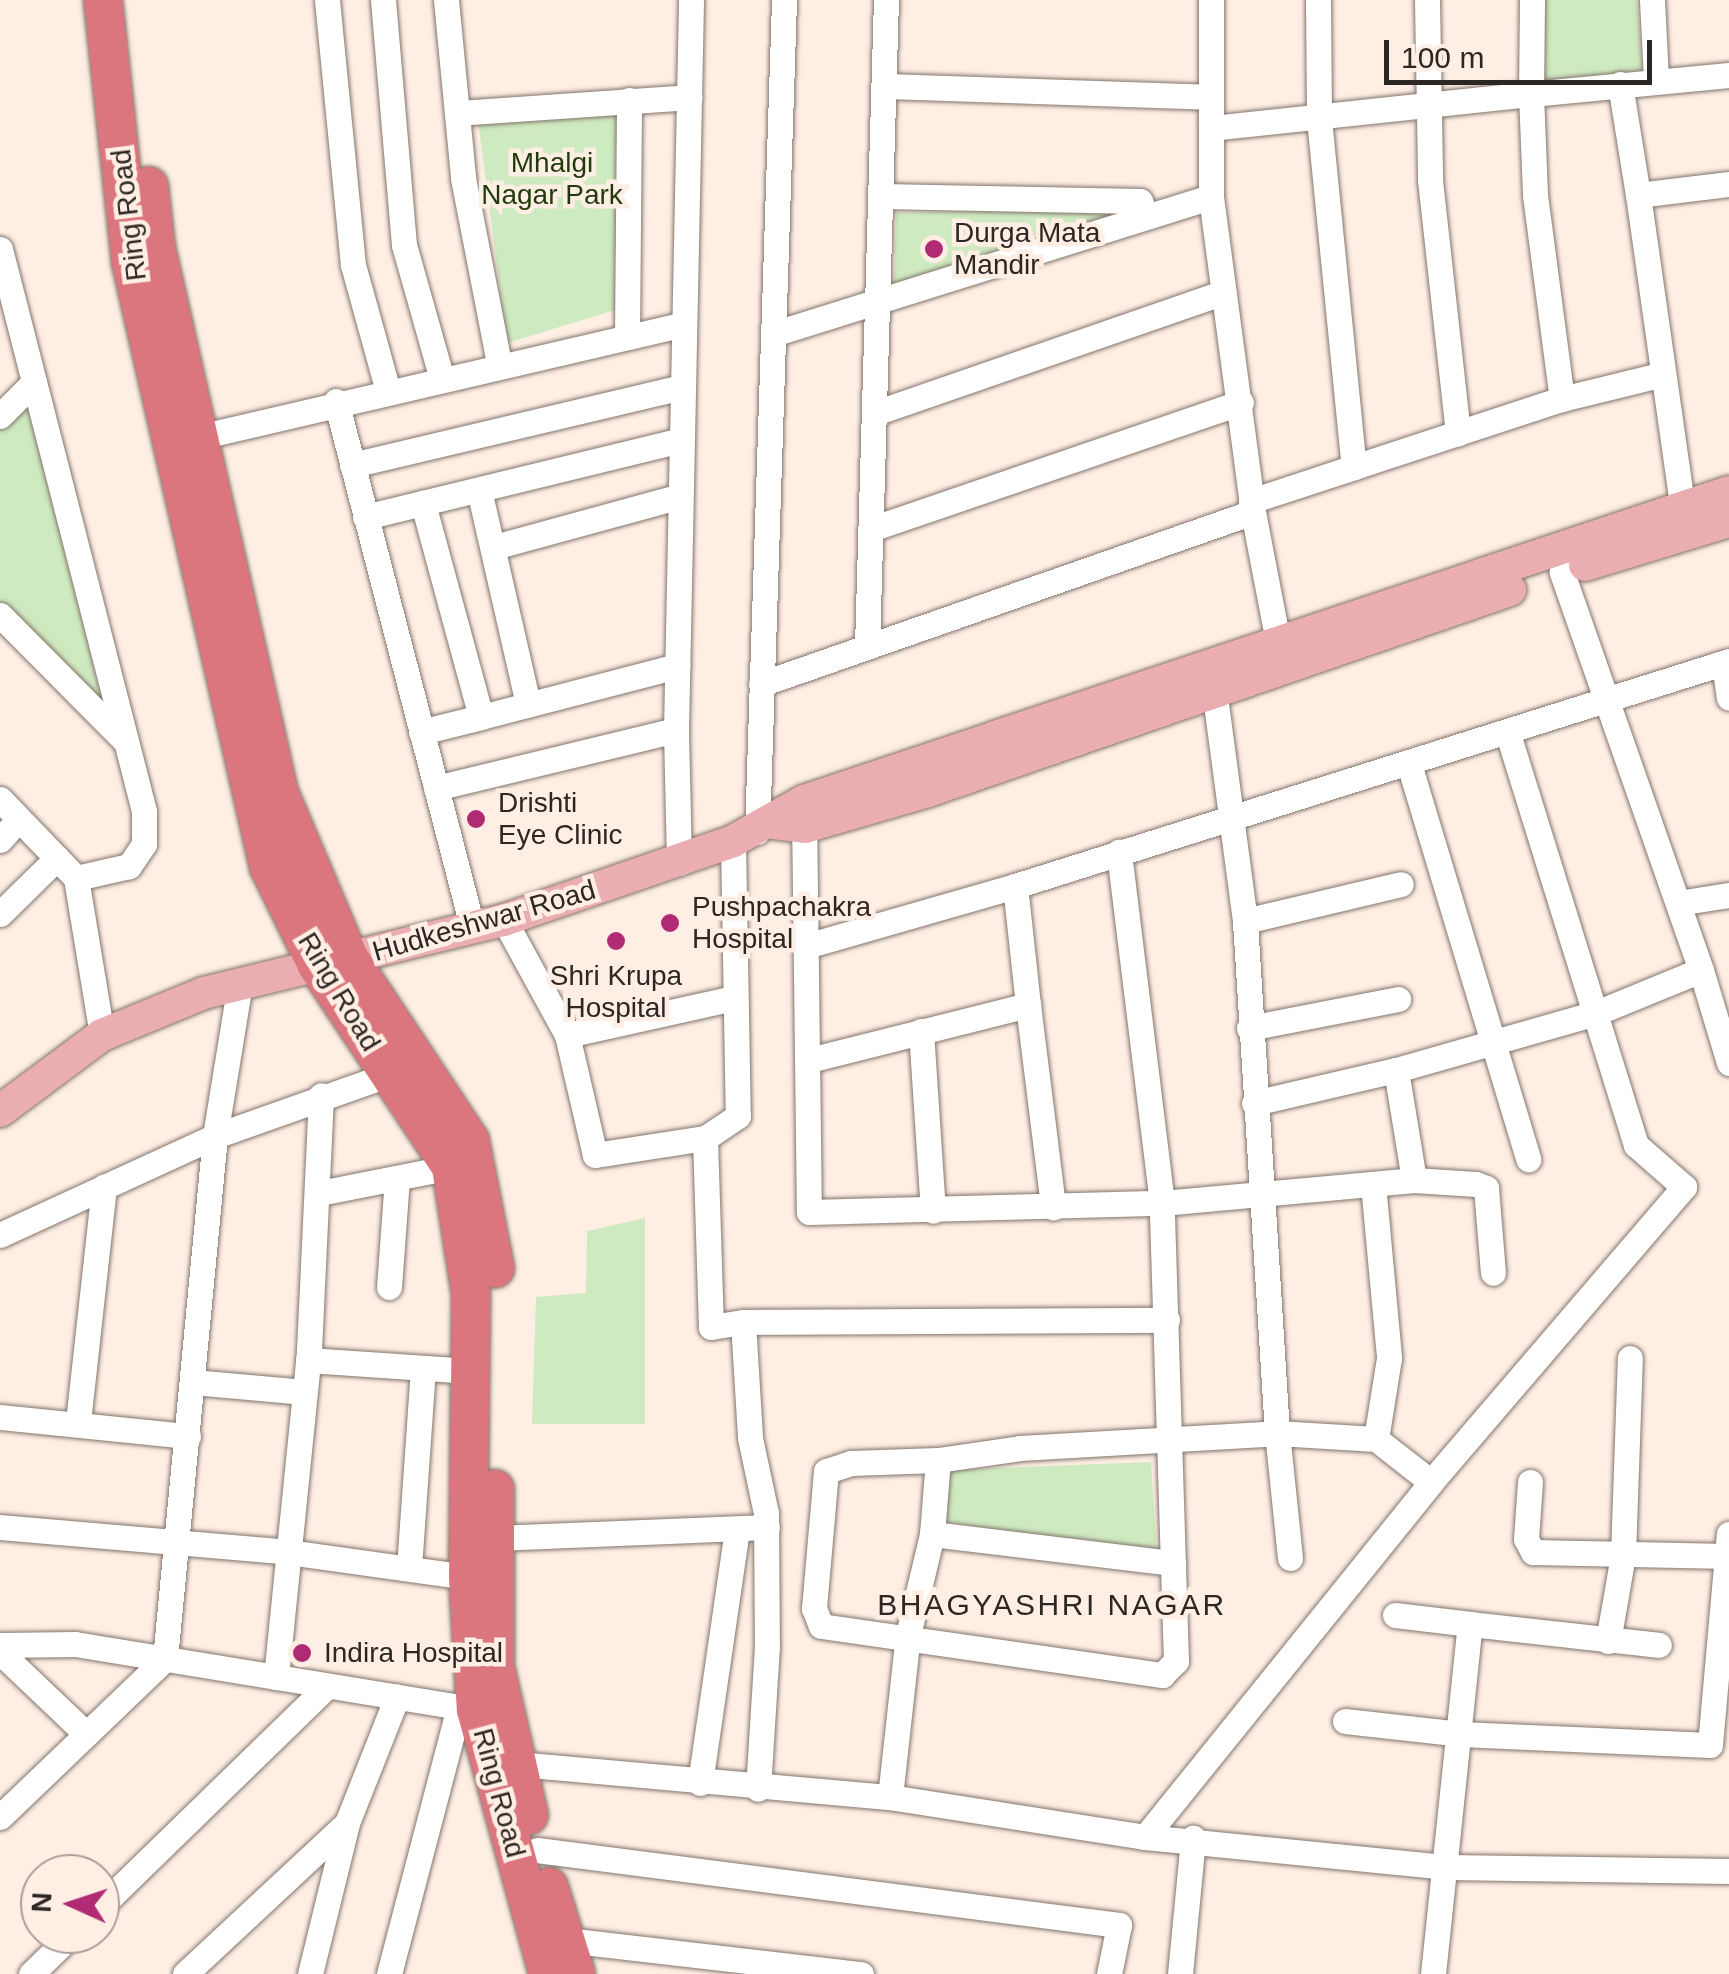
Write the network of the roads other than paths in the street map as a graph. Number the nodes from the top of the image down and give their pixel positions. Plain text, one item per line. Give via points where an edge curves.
1 (103, 0) edge
2 (127, 0) edge
3 (327, 0) edge
4 (382, 0) edge
5 (691, 0) edge
6 (784, 0) edge
7 (886, 0) edge
8 (1211, 0) edge
9 (1318, 0) edge
10 (1426, 0) edge
11 (1532, 0) edge
12 (1652, 0) edge
13 (454, 1) edge
14 (1729, 75) edge
15 (1656, 80) junction
16 (1620, 84) junction
17 (884, 86) junction
18 (1531, 94) junction
19 (689, 96) junction
20 (1211, 97) junction
21 (629, 100) junction
22 (1426, 107) junction
23 (457, 113) junction
24 (1319, 119) junction
25 (1211, 128) junction
26 (1729, 184) edge
27 (1638, 195) junction
28 (881, 196) junction
29 (1211, 197) junction
30 (1146, 216) junction
31 (0, 250) edge
32 (1224, 292) junction
33 (878, 304) junction
34 (8, 316) edge
35 (684, 324) junction
36 (774, 334) junction
37 (627, 337) junction
38 (499, 364) junction
39 (1660, 375) junction
40 (441, 376) junction
41 (34, 382) junction
42 (682, 386) junction
43 (387, 388) junction
44 (1562, 398) junction
45 (336, 401) junction
46 (1240, 402) junction
47 (875, 413) junction
48 (0, 416) edge
49 (1458, 433) junction
50 (199, 437) junction
51 (681, 440) junction
52 (352, 465) junction
53 (1354, 467) junction
54 (479, 490) junction
55 (680, 496) junction
56 (1728, 498) edge
57 (423, 503) junction
58 (1252, 507) junction
59 (366, 517) junction
60 (1684, 522) junction
61 (871, 529) junction
62 (494, 548) junction
63 (1562, 572) junction
64 (4, 626) edge
65 (867, 646) junction
66 (1281, 659) junction
67 (1726, 662) edge
68 (677, 666) junction
69 (1214, 681) junction
70 (761, 684) junction
71 (1729, 698) edge
72 (1610, 701) junction
73 (528, 704) junction
74 (480, 716) junction
75 (676, 730) junction
76 (420, 732) junction
77 (1508, 734) junction
78 (126, 742) junction
79 (1409, 764) junction
80 (436, 788) junction
81 (0, 799) edge
82 (1234, 818) junction
83 (19, 819) junction
84 (775, 825) junction
85 (0, 840) edge
86 (1119, 852) junction
87 (57, 858) junction
88 (679, 863) junction
89 (76, 878) junction
90 (1401, 884) dead end
91 (1015, 886) junction
92 (1729, 895) edge
93 (1678, 903) junction
94 (0, 914) edge
95 (1245, 921) junction
96 (488, 923) junction
97 (806, 946) junction
98 (333, 962) junction
99 (1702, 970) junction
100 (240, 984) junction
101 (1720, 996) edge
102 (734, 998) junction
103 (1398, 999) dead end
104 (1028, 1005) junction
105 (1596, 1012) junction
106 (1250, 1028) junction
107 (921, 1032) junction
108 (102, 1035) junction
109 (568, 1035) junction
110 (1492, 1040) junction
111 (809, 1060) junction
112 (1729, 1063) edge
113 (1396, 1070) junction
114 (390, 1074) junction
115 (321, 1095) junction
116 (1254, 1103) junction
117 (0, 1111) edge
118 (215, 1136) junction
119 (706, 1138) junction
120 (1528, 1160) dead end
121 (451, 1167) junction
122 (397, 1178) junction
123 (1414, 1180) junction
124 (1373, 1184) junction
125 (104, 1186) junction
126 (320, 1193) junction
127 (1260, 1194) junction
128 (1162, 1203) junction
129 (1054, 1207) junction
130 (933, 1211) junction
131 (0, 1235) edge
132 (1493, 1273) dead end
133 (390, 1287) dead end
134 (1167, 1320) junction
135 (743, 1322) junction
136 (1630, 1358) dead end
137 (308, 1360) junction
138 (423, 1368) junction
139 (471, 1371) junction
140 (192, 1382) junction
141 (305, 1392) junction
142 (0, 1417) edge
143 (78, 1422) junction
144 (1277, 1433) junction
145 (188, 1436) junction
146 (1376, 1438) junction
147 (1168, 1440) junction
148 (938, 1460) junction
149 (1430, 1482) junction
150 (1530, 1482) dead end
151 (0, 1527) edge
152 (767, 1528) junction
153 (737, 1529) junction
154 (932, 1534) junction
155 (495, 1538) junction
156 (178, 1540) junction
157 (1728, 1548) edge
158 (289, 1552) junction
159 (1623, 1555) junction
160 (1290, 1558) dead end
161 (1174, 1563) junction
162 (408, 1568) junction
163 (468, 1576) junction
164 (1395, 1615) dead end
165 (1470, 1624) junction
166 (908, 1635) junction
167 (1608, 1641) junction
168 (0, 1644) edge
169 (1660, 1645) dead end
170 (0, 1652) edge
171 (165, 1659) junction
172 (276, 1677) junction
173 (326, 1687) junction
174 (397, 1697) junction
175 (1345, 1722) dead end
176 (489, 1730) junction
177 (86, 1734) junction
178 (1460, 1734) junction
179 (1719, 1746) edge
180 (700, 1783) junction
181 (758, 1788) junction
182 (890, 1797) junction
183 (0, 1817) edge
184 (347, 1823) junction
185 (1145, 1836) junction
186 (1193, 1838) junction
187 (537, 1850) junction
188 (1445, 1867) junction
189 (1729, 1871) edge
190 (120, 1888) edge
191 (51, 1954) edge
192 (571, 1957) edge
193 (30, 1974) edge
194 (185, 1974) edge
195 (310, 1974) edge
196 (389, 1974) edge
197 (548, 1974) edge
198 (861, 1974) edge
199 (1108, 1974) edge
200 (1180, 1974) edge
201 (1433, 1974) edge

1 - 98 highway, Ring Road via 131,262 269,867
2 - 50 highway, Ring Road via 156,248
3 - 43 street via 353,266
4 - 40 street via 399,211
5 - 19 street
6 - 36 street
7 - 17 street
8 - 20 street
9 - 24 street
10 - 22 street
11 - 18 street
12 - 15 street
13 - 23 street
14 - 15 street
15 - 16 street
16 - 18 street
16 - 27 street
17 - 20 street
17 - 28 street
18 - 22 street
18 - 44 street via 1535,195
19 - 21 street
19 - 35 street
20 - 25 street
21 - 23 street
21 - 37 street
22 - 24 street
22 - 49 street
23 - 38 street
24 - 25 street
24 - 53 street
25 - 29 street
26 - 27 street
27 - 39 street
28 - 30 street via 1140,201
28 - 33 street
29 - 30 street
29 - 32 street
30 - 33 street
31 - 34 street
32 - 46 street
32 - 47 street
33 - 36 street
33 - 47 street
34 - 41 street
35 - 37 street
35 - 42 street
36 - 70 street
37 - 38 street
38 - 40 street
39 - 44 street
39 - 60 street
40 - 43 street
41 - 48 street
41 - 78 street
42 - 51 street
42 - 52 street
43 - 45 street
44 - 49 street
45 - 50 street
45 - 52 street
46 - 58 street
46 - 61 street
47 - 61 street
49 - 53 street
50 - 98 highway, Ring Road via 279,793
51 - 54 street
51 - 55 street
52 - 59 street
53 - 58 street
54 - 57 street
54 - 62 street
55 - 62 street
55 - 68 street
56 - 60 main road
57 - 59 street
57 - 74 street
58 - 65 street
58 - 66 street
59 - 76 street
60 - 63 main road
60 - 66 main road
61 - 65 street
62 - 73 street
63 - 66 main road
63 - 72 street
64 - 78 street
65 - 70 street
66 - 69 main road, Hudkeshwar Road
67 - 71 street
67 - 72 street
68 - 73 street
68 - 75 street
69 - 82 street
69 - 84 main road, Hudkeshwar Road
70 - 84 street
72 - 77 street
72 - 93 street
73 - 74 street
74 - 76 street
75 - 80 street
75 - 88 street
76 - 80 street
77 - 79 street
77 - 105 street
78 - 89 street via 144,811 144,844 129,866
79 - 82 street
79 - 110 street
80 - 96 street
81 - 83 street
82 - 86 street
82 - 95 street
83 - 85 street
83 - 87 street
84 - 88 main road, Hudkeshwar Road
84 - 97 street
84 - 102 street
86 - 91 street
86 - 128 street
87 - 89 street
87 - 94 street
88 - 96 main road, Hudkeshwar Road
89 - 108 street
90 - 95 street
91 - 97 street
91 - 104 street
92 - 93 street
93 - 99 street
95 - 106 street
96 - 98 main road, Hudkeshwar Road
96 - 109 street
97 - 111 street
98 - 100 main road, Hudkeshwar Road
98 - 114 highway, Ring Road
98 - 155 highway, Ring Road via 470,1142 495,1264
99 - 101 street
99 - 105 street
100 - 108 main road, Hudkeshwar Road
100 - 118 street
101 - 112 street
102 - 109 street
102 - 119 street via 738,1116
103 - 106 street
104 - 107 street
104 - 129 street
105 - 110 street
105 - 149 street via 1636,1145 1684,1187
106 - 116 street
107 - 111 street
107 - 130 street
108 - 117 main road, Hudkeshwar Road
109 - 119 street via 595,1155
110 - 113 street
110 - 120 street
111 - 130 street via 809,1212
113 - 116 street
113 - 123 street
114 - 115 street
114 - 121 highway, Ring Road
115 - 118 street
115 - 126 street
116 - 127 street
118 - 125 street
118 - 140 street
119 - 135 street via 711,1327
121 - 122 street
121 - 139 highway, Ring Road via 468,1246
122 - 126 street
122 - 133 street
123 - 124 street
123 - 132 street via 1486,1188
124 - 127 street
124 - 146 street via 1390,1358
125 - 131 street
125 - 143 street
126 - 137 street
127 - 128 street
127 - 144 street
128 - 129 street
128 - 134 street
129 - 130 street
134 - 135 street
134 - 147 street
135 - 152 street via 750,1438
136 - 159 street
137 - 138 street
137 - 141 street
138 - 139 street
138 - 162 street
139 - 163 highway, Ring Road
140 - 141 street
140 - 145 street
141 - 158 street
142 - 143 street
143 - 145 street
144 - 146 street
144 - 147 street
144 - 160 street
145 - 156 street
146 - 149 street
147 - 148 street
147 - 161 street
148 - 154 street
148 - 166 street via 851,1463 826,1471 815,1618 822,1626
149 - 185 street
150 - 159 street via 1527,1548
151 - 156 street
152 - 153 street
152 - 181 street
153 - 155 street
153 - 180 street
154 - 161 street
154 - 166 street
155 - 176 highway, Ring Road
156 - 158 street
156 - 171 street
157 - 159 street
157 - 179 street
158 - 162 street
158 - 172 street
159 - 167 street
161 - 166 street via 1176,1661 1162,1675
162 - 163 street
163 - 176 highway, Ring Road
164 - 165 street
165 - 167 street
165 - 178 street
166 - 182 street
167 - 169 street
168 - 171 street via 75,1644
170 - 177 street
171 - 172 street
171 - 177 street
172 - 173 street
173 - 174 street
173 - 190 street
174 - 176 street
174 - 184 street
175 - 178 street
176 - 180 street
176 - 187 highway, Ring Road
176 - 196 street
176 - 197 highway, Ring Road
177 - 183 street
178 - 179 street
178 - 188 street
180 - 181 street
181 - 182 street
182 - 185 street
184 - 194 street
184 - 195 street
185 - 186 street
186 - 188 street
186 - 200 street
187 - 192 highway, Ring Road
187 - 199 street via 1120,1925
188 - 189 street
188 - 201 street
191 - 193 street
192 - 198 street

